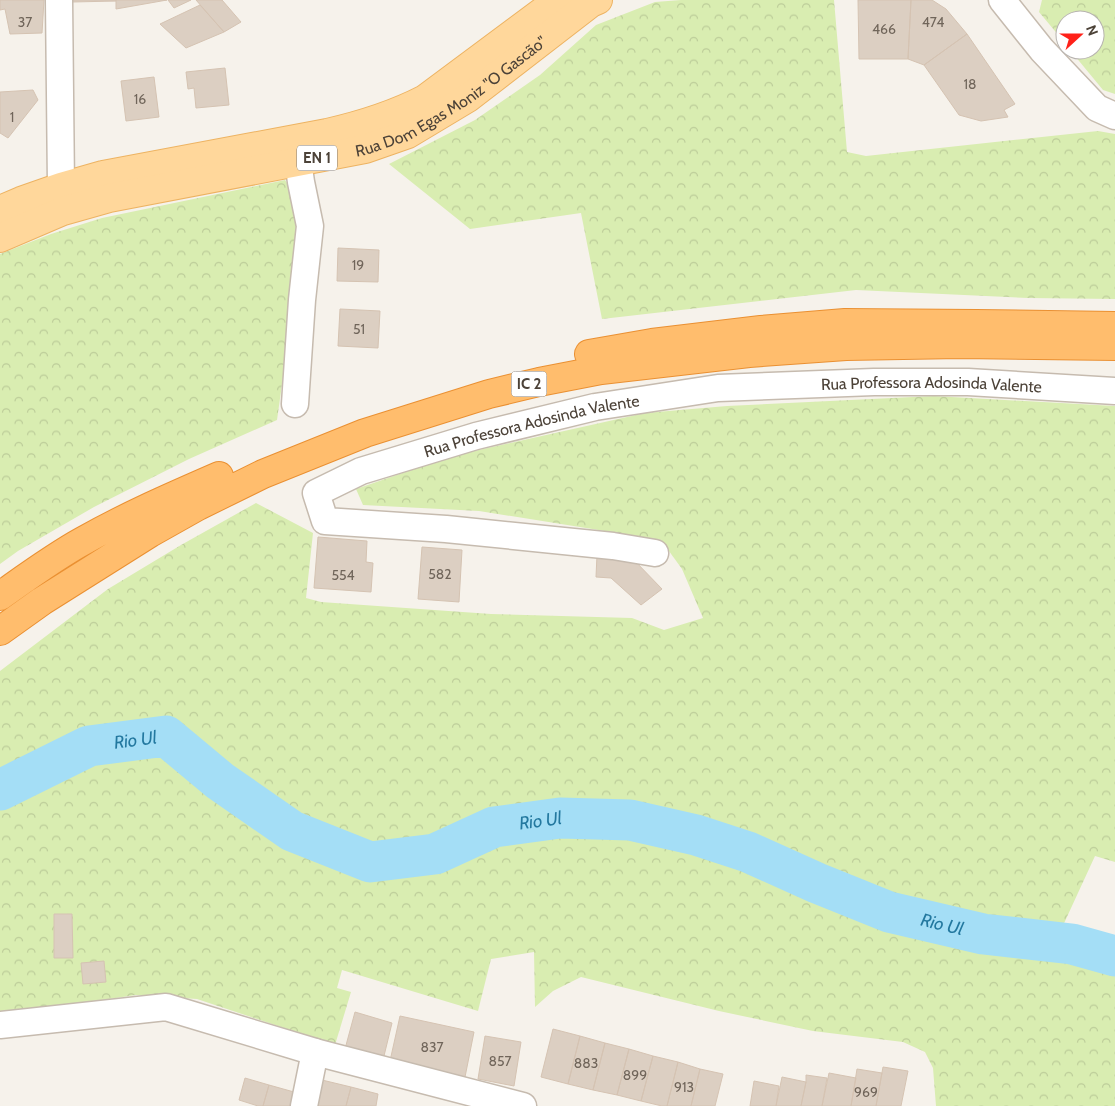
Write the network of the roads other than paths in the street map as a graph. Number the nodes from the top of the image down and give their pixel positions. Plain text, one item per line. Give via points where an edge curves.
1 (59, 0) edge
2 (558, 0) edge
3 (598, 0) edge
4 (1002, 0) edge
5 (1115, 116) edge
6 (298, 161) junction
7 (61, 187) junction
8 (0, 210) edge
9 (0, 238) edge
10 (1115, 326) edge
11 (1115, 346) edge
12 (1115, 391) edge
13 (295, 404) dead end
14 (655, 553) dead end
15 (0, 596) edge
16 (0, 630) edge
17 (0, 1025) edge
18 (314, 1052) junction
19 (304, 1106) edge
20 (523, 1106) edge

1 - 7 street
2 - 7 main road, Rua Dom Egas Moniz "O Gascão" / EN 1 via 426,99 404,110 326,134 103,175
3 - 6 main road, Rua Dom Egas Moniz "O Gascão" / EN 1 via 468,98 408,134 365,149
4 - 5 street via 1042,50 1097,108
6 - 9 main road, Rua Dom Egas Moniz "O Gascão" / EN 1 via 108,198 63,211
6 - 13 street via 310,226
7 - 8 main road, Rua Dom Egas Moniz "O Gascão" / EN 1
10 - 15 highway, IC 2 via 845,324 780,328 652,343 504,373 341,426 150,506 82,541
11 - 16 highway, IC 2 via 846,346 749,353 601,370 489,394 365,433 263,474 150,533
12 - 14 street, Rua Professora Adosinda Valente via 959,382 718,388 595,407 476,436 362,471 316,493 325,521 446,529
17 - 18 street via 166,1007
18 - 19 street
18 - 20 street

